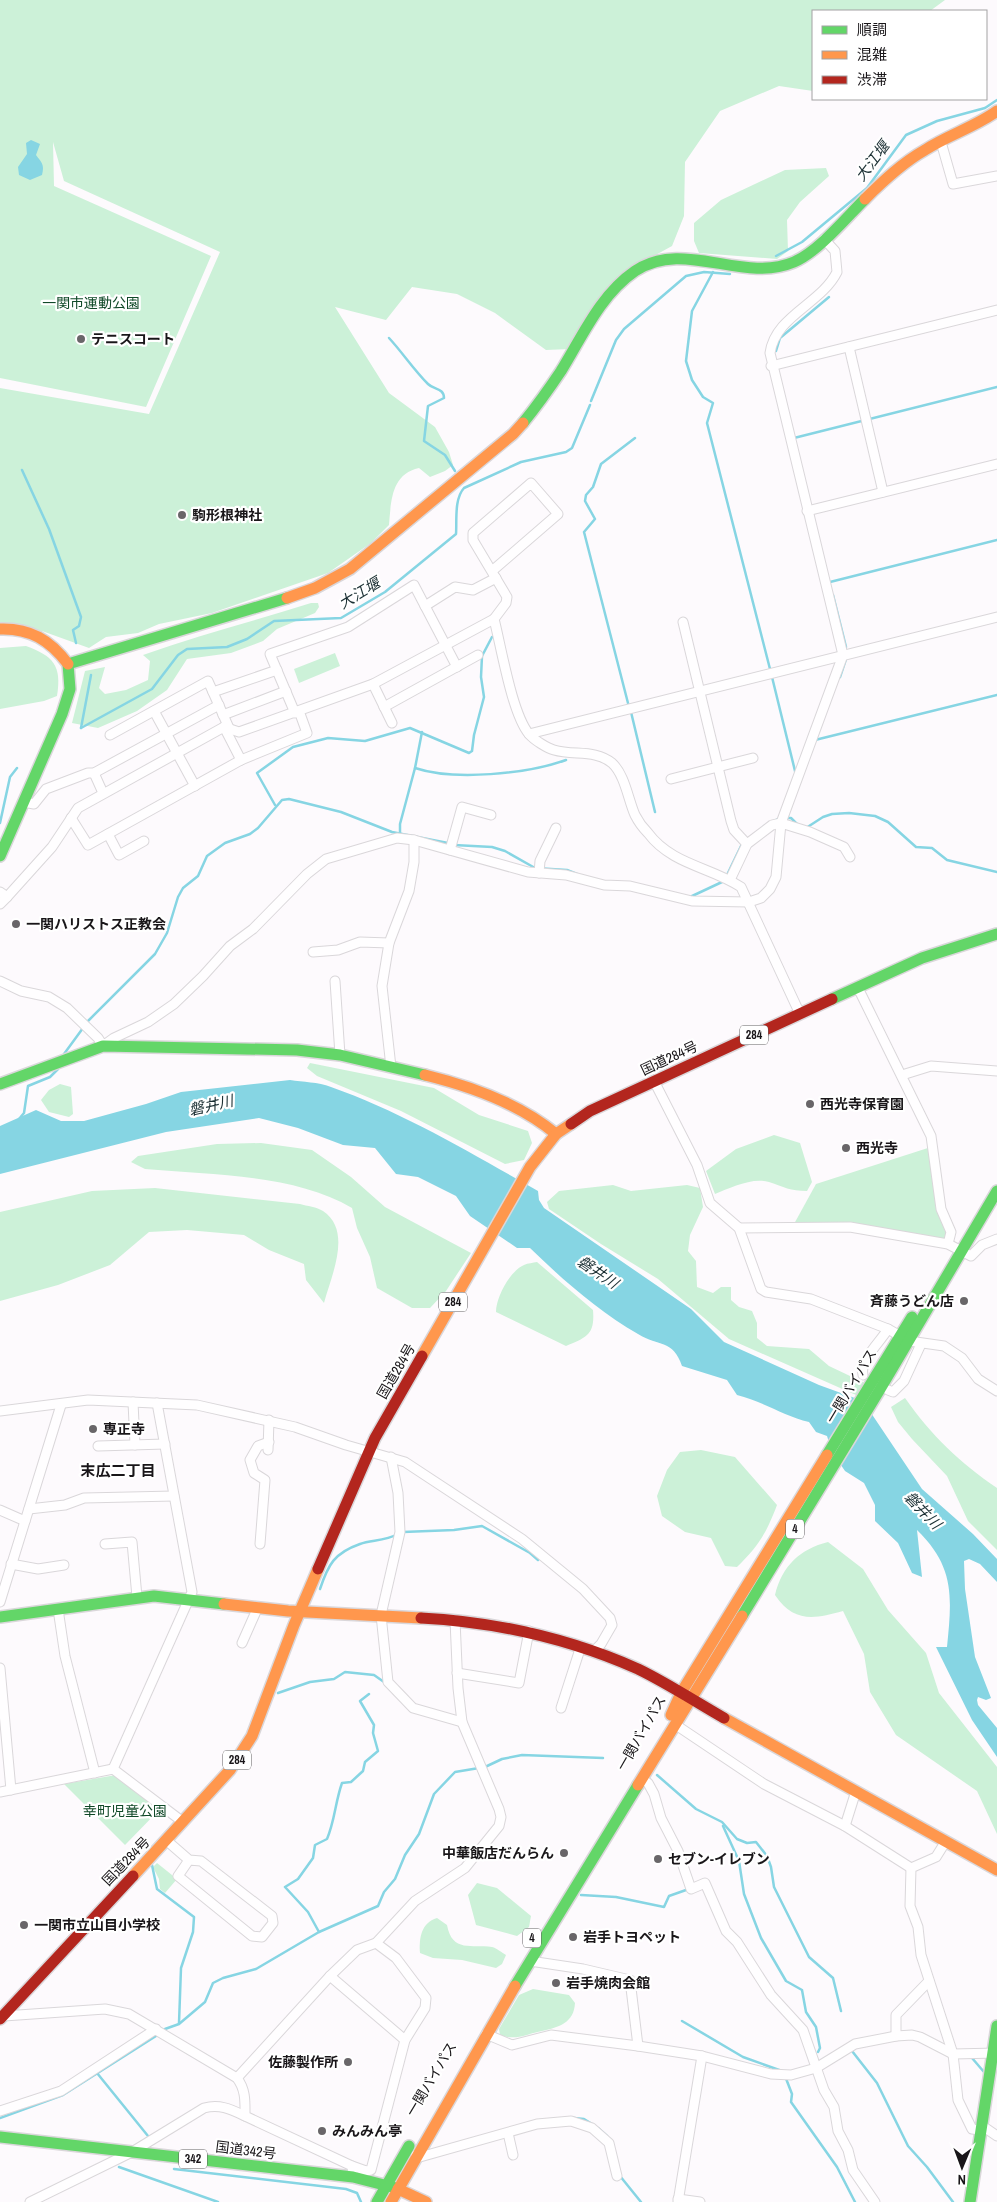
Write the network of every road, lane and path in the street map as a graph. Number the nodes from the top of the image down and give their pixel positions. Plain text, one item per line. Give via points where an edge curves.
1 (997, 111) edge
2 (941, 142) junction
3 (997, 176) edge
4 (824, 239) junction
5 (997, 310) edge
6 (849, 347) junction
7 (771, 366) junction
8 (997, 464) edge
9 (883, 492) junction
10 (808, 511) junction
11 (494, 574) junction
12 (425, 606) junction
13 (997, 617) edge
14 (494, 619) junction
15 (682, 622) dead end
16 (0, 629) edge
17 (446, 644) junction
18 (478, 656) dead end
19 (843, 656) junction
20 (68, 664) junction
21 (457, 667) junction
22 (277, 670) junction
23 (373, 684) junction
24 (213, 692) junction
25 (286, 692) junction
26 (698, 692) junction
27 (219, 705) junction
28 (384, 707) junction
29 (154, 711) junction
30 (297, 712) junction
31 (223, 715) junction
32 (392, 724) dead end
33 (227, 728) junction
34 (166, 733) junction
35 (529, 734) junction
36 (110, 735) dead end
37 (177, 752) junction
38 (753, 758) dead end
39 (241, 760) junction
40 (718, 767) junction
41 (94, 773) junction
42 (671, 779) dead end
43 (195, 786) junction
44 (103, 792) junction
45 (24, 802) junction
46 (491, 816) dead end
47 (71, 818) junction
48 (781, 823) junction
49 (556, 828) dead end
50 (108, 834) junction
51 (414, 840) junction
52 (144, 841) dead end
53 (747, 844) junction
54 (450, 850) junction
55 (0, 856) edge
56 (850, 857) dead end
57 (539, 873) junction
58 (730, 880) junction
59 (4, 894) edge
60 (749, 902) junction
61 (0, 904) edge
62 (997, 934) edge
63 (389, 943) junction
64 (313, 952) dead end
65 (0, 981) edge
66 (335, 981) dead end
67 (858, 988) junction
68 (800, 1014) junction
69 (104, 1046) junction
70 (340, 1055) junction
71 (390, 1068) junction
72 (997, 1071) edge
73 (902, 1075) junction
74 (654, 1081) junction
75 (0, 1084) edge
76 (556, 1134) junction
77 (997, 1191) edge
78 (739, 1228) junction
79 (997, 1239) edge
80 (948, 1244) junction
81 (961, 1251) junction
82 (888, 1329) junction
83 (904, 1338) junction
84 (921, 1344) junction
85 (875, 1385) junction
86 (985, 1385) junction
87 (997, 1385) edge
88 (997, 1391) edge
89 (133, 1402) junction
90 (157, 1403) junction
91 (61, 1404) junction
92 (0, 1411) edge
93 (269, 1420) junction
94 (165, 1444) junction
95 (135, 1445) junction
96 (98, 1446) dead end
97 (369, 1452) junction
98 (391, 1458) junction
99 (174, 1496) junction
100 (28, 1509) junction
101 (0, 1510) edge
102 (25, 1521) junction
103 (105, 1544) dead end
104 (260, 1544) dead end
105 (11, 1564) junction
106 (64, 1565) dead end
107 (137, 1597) junction
108 (190, 1599) junction
109 (0, 1602) edge
110 (258, 1607) junction
111 (58, 1609) junction
112 (301, 1611) junction
113 (381, 1616) junction
114 (0, 1617) edge
115 (455, 1620) junction
116 (529, 1631) junction
117 (242, 1643) dead end
118 (582, 1646) junction
119 (594, 1651) junction
120 (0, 1668) edge
121 (457, 1673) junction
122 (686, 1696) junction
123 (561, 1708) dead end
124 (462, 1722) junction
125 (676, 1725) junction
126 (113, 1769) junction
127 (95, 1773) junction
128 (643, 1780) junction
129 (11, 1790) junction
130 (856, 1791) junction
131 (0, 1792) edge
132 (183, 1822) junction
133 (845, 1826) junction
134 (166, 1840) junction
135 (946, 1841) junction
136 (190, 1860) junction
137 (911, 1868) junction
138 (997, 1870) edge
139 (376, 1943) junction
140 (530, 1962) junction
141 (330, 1976) junction
142 (929, 1981) junction
143 (1, 2017) edge
144 (997, 2026) edge
145 (156, 2029) junction
146 (486, 2034) junction
147 (896, 2036) junction
148 (405, 2040) junction
149 (638, 2046) junction
150 (995, 2053) edge
151 (953, 2054) junction
152 (702, 2056) junction
153 (816, 2068) junction
154 (238, 2078) junction
155 (434, 2103) dead end
156 (0, 2111) edge
157 (245, 2116) junction
158 (981, 2128) junction
159 (508, 2133) junction
160 (414, 2136) dead end
161 (997, 2136) edge
162 (0, 2137) edge
163 (132, 2152) junction
164 (513, 2154) dead end
165 (416, 2155) junction
166 (352, 2172) junction
167 (617, 2176) dead end
168 (386, 2185) junction
169 (398, 2189) junction
170 (678, 2200) edge
171 (30, 2202) edge
172 (377, 2202) edge
173 (391, 2202) edge
174 (426, 2202) edge
175 (700, 2202) edge
176 (875, 2202) edge
177 (970, 2202) edge

1 - 2 main road
2 - 3 street via 953,184
2 - 4 main road via 903,165
4 - 7 street via 835,251 837,272 821,292 782,326 774,338
4 - 20 main road via 804,257 780,266 682,258 657,261 637,269 619,283 602,304 534,410 513,434 350,569 315,588 274,603
5 - 6 street
6 - 7 street
6 - 9 street
7 - 10 street
8 - 9 street
9 - 10 street
10 - 19 street
11 - 11 street via 558,514 531,484 473,533 473,540
11 - 12 street via 473,590 455,587
11 - 14 street via 507,597
12 - 17 street
12 - 22 street via 414,585 348,627 270,654
13 - 19 street
14 - 17 street
14 - 35 street via 517,710
15 - 26 street
16 - 20 main road via 24,629 44,637
17 - 21 street
17 - 23 street
18 - 21 street
19 - 26 street
19 - 48 street
20 - 45 main road via 70,689
21 - 28 street
22 - 24 street
22 - 25 street
23 - 28 street
23 - 30 street
24 - 27 street
24 - 29 street via 208,681
25 - 30 street
25 - 31 street
26 - 35 street
26 - 40 street
27 - 31 street
27 - 34 street
28 - 32 street
29 - 34 street
29 - 36 street
30 - 33 street via 239,732
30 - 39 street via 307,734
31 - 33 street
33 - 37 street
33 - 39 street
34 - 37 street
34 - 41 street
35 - 58 street via 552,750 596,754 612,764 636,817 661,848 680,860
37 - 43 street
37 - 44 street
38 - 40 street
39 - 43 street
40 - 42 street
40 - 53 street via 734,830
41 - 44 street
41 - 45 street via 46,788 34,804
43 - 50 street
44 - 47 street via 78,808
45 - 55 main road
46 - 54 street via 462,807
47 - 50 street via 88,845
47 - 59 street via 19,887
48 - 53 street via 772,825
48 - 56 street via 844,847
48 - 60 street via 776,877 761,898
49 - 57 street via 540,861
50 - 52 street via 120,855
51 - 54 street
51 - 63 street via 409,891
51 - 69 street via 397,838 326,859 253,929 230,946 174,1004
53 - 58 street
54 - 57 street
57 - 60 street via 566,875 604,886 630,886 692,901
58 - 60 street via 742,887
59 - 61 street
60 - 68 street
62 - 67 main road, 国道284号 / 284 via 922,958
63 - 64 street via 360,942 338,950
63 - 71 street via 382,986
65 - 69 street via 21,991 49,997 68,1008
66 - 70 street
67 - 68 main road, 国道284号 / 284
67 - 73 street
68 - 74 main road, 国道284号 / 284
69 - 70 main road via 265,1048
69 - 75 main road
70 - 71 main road
71 - 76 main road via 455,1082 536,1117
72 - 73 street via 931,1066
73 - 80 street via 931,1136 941,1209 951,1232
74 - 76 main road, 国道284号 / 284 via 590,1112
74 - 78 street via 697,1165 710,1203
76 - 97 main road, 国道284号 / 284 via 530,1167
77 - 81 main road, 一関バイパス / 4
78 - 80 street via 850,1227
78 - 82 street via 757,1284 766,1292 811,1299
79 - 81 street via 982,1244 971,1256
80 - 81 street
81 - 83 main road, 一関バイパス / 4 via 941,1287
82 - 83 street
82 - 85 street via 862,1370
83 - 84 street
83 - 85 main road, 一関バイパス / 4
84 - 85 street via 897,1390 893,1392
84 - 86 street via 936,1344 954,1351
85 - 122 main road, 一関バイパス / 4
86 - 87 street
86 - 88 street
89 - 90 street
89 - 91 street via 88,1400
89 - 95 street
90 - 93 street via 197,1405
90 - 94 street
91 - 92 street
91 - 100 street
93 - 97 street
93 - 104 street via 269,1446 258,1446 250,1460 254,1473 264,1480
94 - 95 street
94 - 99 street
95 - 96 street
97 - 98 street
97 - 112 main road, 国道284号 / 284
98 - 113 street via 398,1493 400,1532
98 - 119 street via 405,1462 522,1539 582,1589 610,1618 612,1625
99 - 100 street via 84,1498 65,1505
99 - 108 street via 192,1592
100 - 102 street
101 - 102 street
102 - 105 street
103 - 107 street via 132,1542
105 - 106 street via 38,1569
105 - 109 street
107 - 108 main road
107 - 111 main road
108 - 110 main road
108 - 126 street
110 - 112 main road
110 - 117 street
111 - 114 main road
111 - 127 street via 65,1656
112 - 113 main road
112 - 132 main road, 国道284号 / 284 via 252,1736 230,1770
113 - 115 main road
113 - 124 street via 388,1682 413,1708
115 - 116 main road
115 - 121 street
116 - 118 main road
116 - 121 street via 519,1683
118 - 119 main road
118 - 123 street
119 - 122 main road via 639,1670
120 - 129 street
121 - 124 street
122 - 125 main road, 一関バイパス / 4
122 - 130 main road
122 - 155 main road, 一関バイパス / 4 via 522,1954
124 - 139 street via 499,1809 499,1826 465,1868 415,1902
125 - 128 main road, 一関バイパス / 4
125 - 133 street via 764,1784
126 - 127 street
126 - 132 street
127 - 129 street
128 - 140 main road, 一関バイパス / 4
128 - 153 street via 654,1794 691,1889 705,1883 726,1931 737,1942 771,1995 803,2030
129 - 131 street
130 - 133 street
130 - 135 main road
132 - 134 main road, 国道284号 / 284
133 - 137 street
134 - 136 street
134 - 143 main road, 国道284号 / 284
135 - 137 street via 936,1857
135 - 138 main road
136 - 136 street via 201,1861 272,1916 273,1923 262,1937 252,1936 178,1876
137 - 142 street via 910,1906 918,1927 921,1955
139 - 141 street via 357,1950
139 - 148 street via 396,1958 426,1998 425,2008
140 - 146 main road, 一関バイパス / 4
140 - 149 street via 584,1969 630,1980
141 - 148 street
141 - 154 street
142 - 147 street via 896,2015
142 - 151 street
143 - 145 street via 105,2009 129,2014
144 - 150 main road
145 - 154 street
145 - 156 street via 61,2091
146 - 149 street via 512,2045 551,2035
146 - 165 main road, 一関バイパス / 4
147 - 151 street via 920,2036
147 - 153 street via 855,2044
148 - 166 street via 371,2170
149 - 152 street
150 - 151 street
150 - 158 main road
151 - 158 street via 958,2100 972,2129
152 - 153 street via 771,2074 791,2075
152 - 170 street
153 - 176 street via 834,2107 838,2131 848,2150 852,2170
154 - 157 street via 243,2086
157 - 163 street via 224,2106 204,2108
157 - 166 street
158 - 161 street
158 - 177 main road
159 - 164 street
159 - 165 street via 420,2157
159 - 167 street via 537,2124 571,2121 592,2128 609,2144
160 - 168 main road, 一関バイパス
162 - 163 main road, 国道342号 / 342
163 - 166 main road, 国道342号 / 342
163 - 171 street
165 - 169 main road, 一関バイパス / 4
166 - 168 main road, 国道342号 / 342
168 - 169 main road, 国道342号 / 342
168 - 172 main road, 一関バイパス
169 - 173 main road, 一関バイパス / 4
169 - 174 main road, 国道342号
170 - 175 street

